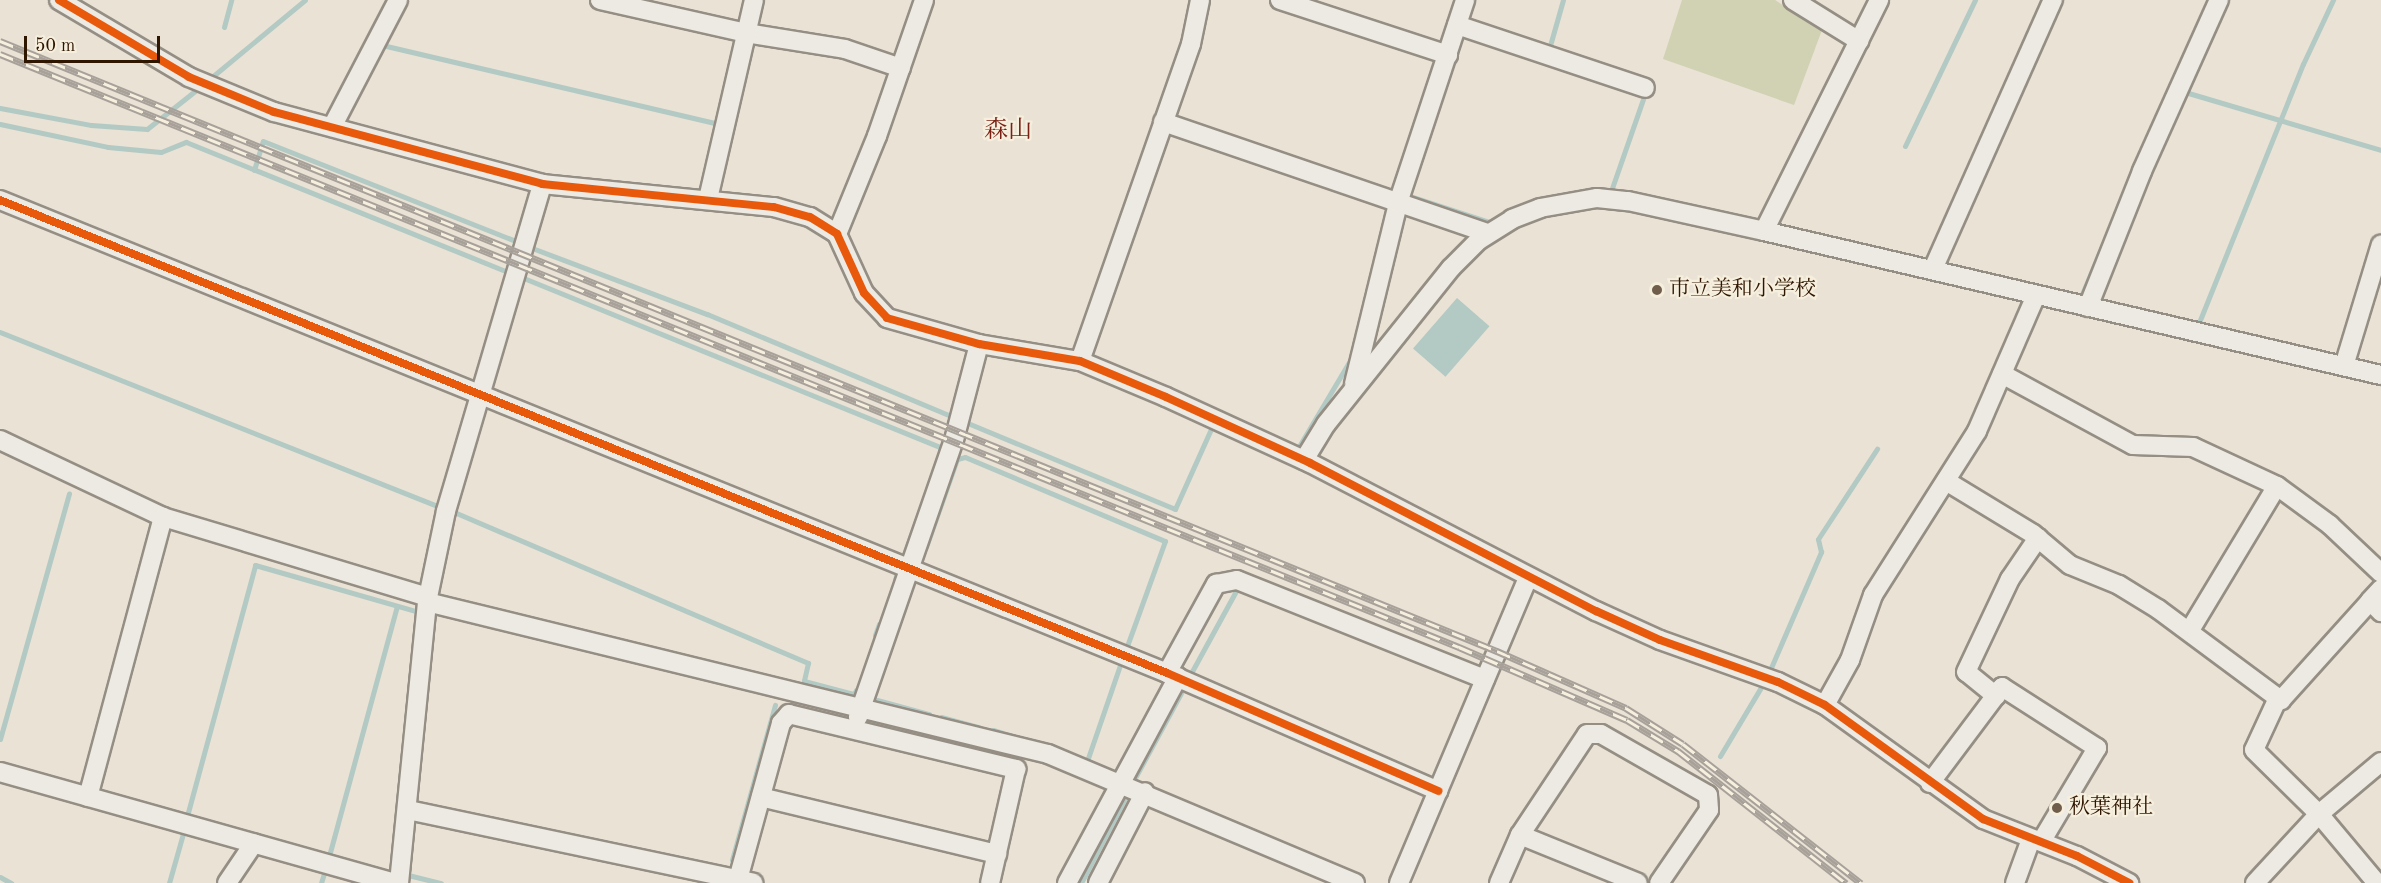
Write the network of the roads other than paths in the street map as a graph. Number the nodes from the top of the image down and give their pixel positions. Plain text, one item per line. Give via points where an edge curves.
1 (59, 0) edge
2 (398, 0) edge
3 (600, 0) edge
4 (754, 0) edge
5 (924, 0) edge
6 (1200, 0) edge
7 (1280, 0) edge
8 (1465, 0) edge
9 (1793, 0) edge
10 (1879, 0) edge
11 (2053, 0) edge
12 (2219, 0) edge
13 (1457, 25) junction
14 (746, 33) junction
15 (1859, 41) junction
16 (1448, 55) junction
17 (901, 68) junction
18 (1645, 88) dead end
19 (1163, 122) junction
20 (332, 127) junction
21 (542, 184) junction
22 (708, 199) junction
23 (0, 200) edge
24 (1398, 203) junction
25 (1764, 231) junction
26 (1488, 233) junction
27 (837, 234) junction
28 (2381, 244) edge
29 (1933, 269) junction
30 (2036, 295) junction
31 (2088, 308) junction
32 (979, 344) junction
33 (1080, 361) junction
34 (2344, 366) junction
35 (2002, 374) junction
36 (2381, 375) edge
37 (1352, 391) junction
38 (479, 396) junction
39 (0, 440) edge
40 (1304, 460) junction
41 (1946, 482) junction
42 (2277, 486) junction
43 (163, 517) junction
44 (2038, 538) junction
45 (908, 571) junction
46 (2381, 573) edge
47 (1528, 577) junction
48 (428, 600) junction
49 (2377, 601) edge
50 (2190, 630) junction
51 (1173, 675) junction
52 (1485, 679) junction
53 (1996, 696) junction
54 (2278, 698) junction
55 (1825, 705) junction
56 (860, 706) junction
57 (855, 730) junction
58 (2381, 762) edge
59 (0, 772) edge
60 (1121, 782) junction
61 (1930, 783) junction
62 (1438, 791) junction
63 (1145, 792) junction
64 (88, 796) junction
65 (761, 797) junction
66 (408, 810) junction
67 (2319, 814) junction
68 (1520, 835) junction
69 (2036, 841) junction
70 (254, 843) junction
71 (997, 854) junction
72 (742, 882) edge
73 (227, 883) edge
74 (397, 883) edge
75 (990, 883) edge
76 (1067, 883) edge
77 (1098, 883) edge
78 (1355, 883) edge
79 (1399, 883) edge
80 (1499, 883) edge
81 (1638, 883) edge
82 (1659, 883) edge
83 (2015, 883) edge
84 (2129, 883) edge
85 (2255, 883) edge
86 (2377, 883) edge

1 - 20 street via 189,77
2 - 20 street
3 - 14 street
4 - 14 street
5 - 17 street
6 - 19 street via 1191,44
7 - 16 street
8 - 13 street
9 - 15 street
10 - 15 street
11 - 29 street
12 - 31 street via 2142,171
13 - 16 street
13 - 18 street
14 - 17 street via 845,49
14 - 22 street
15 - 25 street
16 - 24 street
17 - 27 street
19 - 24 street
19 - 33 street
20 - 21 street
21 - 22 street via 614,194
21 - 38 street
22 - 27 street via 774,207 810,217
23 - 38 street
24 - 26 street
24 - 37 street
25 - 26 street via 1628,201 1597,198 1540,208
25 - 29 street
26 - 37 street via 1451,268
27 - 32 street via 864,293 887,318
28 - 34 street
29 - 30 street
30 - 31 street
30 - 35 street
31 - 34 street
32 - 33 street
32 - 45 street via 957,431
33 - 40 street
34 - 36 street
35 - 41 street via 1977,431
35 - 42 street via 2133,446 2193,447
37 - 40 street
38 - 45 street
38 - 48 street via 446,511
39 - 43 street
40 - 47 street
41 - 44 street
41 - 55 street via 1873,596 1850,660
42 - 46 street via 2330,525
42 - 50 street
43 - 48 street
43 - 64 street
44 - 50 street via 2070,565 2119,585
44 - 53 street via 2010,579 1966,672
45 - 51 street
45 - 56 street
47 - 52 street
47 - 55 street via 1660,639 1778,682
48 - 56 street
48 - 66 street
49 - 54 street via 2281,700
50 - 54 street
51 - 52 street via 1216,584 1237,580
51 - 60 street
51 - 62 street
52 - 62 street
53 - 61 street
53 - 69 street via 2002,687 2097,748
54 - 67 street via 2254,750
55 - 61 street
56 - 57 street
56 - 60 street via 1048,754
57 - 65 street via 789,714 781,723
57 - 71 street via 1016,769
58 - 67 street
59 - 64 street
60 - 63 street
60 - 76 street
61 - 69 street via 1983,819
62 - 79 street
63 - 77 street
63 - 78 street
64 - 70 street
65 - 71 street
65 - 72 street
66 - 72 street
66 - 74 street
67 - 85 street
67 - 86 street
68 - 80 street
68 - 81 street
68 - 82 street via 1587,734 1601,734 1708,795 1709,810
69 - 83 street
69 - 84 street
70 - 73 street
70 - 74 street
71 - 75 street

